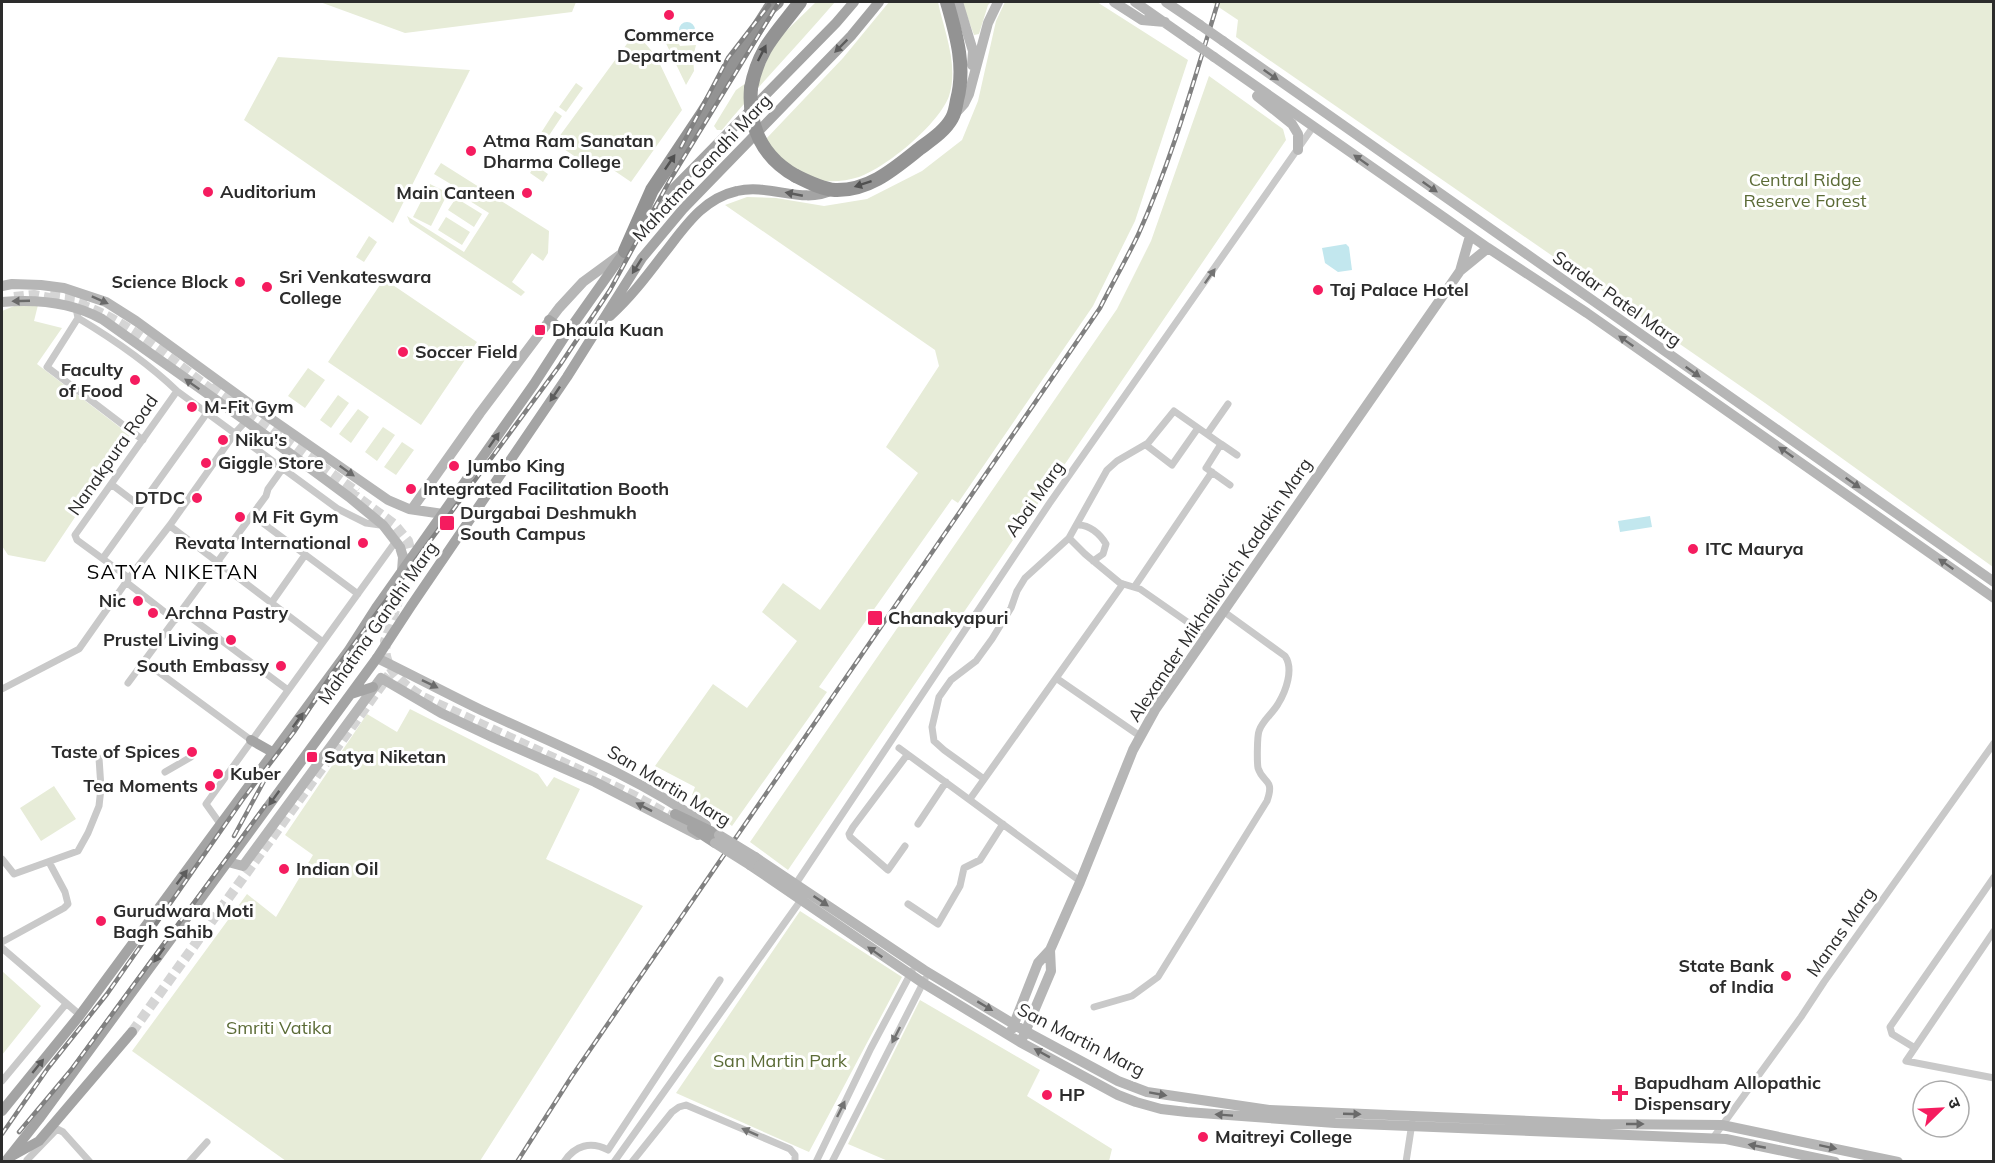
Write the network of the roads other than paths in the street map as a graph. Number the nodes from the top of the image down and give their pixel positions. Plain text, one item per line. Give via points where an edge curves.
1 (777, 2) edge
2 (800, 2) edge
3 (808, 2) edge
4 (854, 2) edge
5 (879, 2) edge
6 (947, 2) edge
7 (958, 2) edge
8 (998, 2) edge
9 (1114, 2) edge
10 (1135, 2) edge
11 (1166, 2) edge
12 (1165, 22) junction
13 (784, 24) junction
14 (1217, 60) junction
15 (971, 85) junction
16 (952, 118) junction
17 (1314, 128) junction
18 (1298, 150) junction
19 (832, 190) junction
20 (1470, 236) junction
21 (1488, 248) junction
22 (625, 251) junction
23 (1460, 271) junction
24 (2, 286) edge
25 (2, 302) edge
26 (77, 313) junction
27 (549, 320) junction
28 (599, 326) junction
29 (567, 333) junction
30 (177, 391) junction
31 (1227, 404) dead end
32 (207, 413) junction
33 (246, 421) junction
34 (1198, 428) junction
35 (235, 433) junction
36 (1207, 434) junction
37 (143, 440) junction
38 (1221, 444) junction
39 (1146, 445) junction
40 (1237, 455) dead end
41 (283, 468) junction
42 (1212, 472) junction
43 (111, 484) junction
44 (1230, 485) dead end
45 (349, 497) junction
46 (140, 506) junction
47 (338, 509) junction
48 (412, 509) junction
49 (443, 514) junction
50 (252, 515) junction
51 (383, 525) junction
52 (1077, 525) junction
53 (170, 526) junction
54 (1069, 538) junction
55 (396, 541) junction
56 (305, 555) junction
57 (103, 558) junction
58 (218, 561) junction
59 (1094, 561) junction
60 (402, 571) junction
61 (128, 580) junction
62 (1994, 582) edge
63 (1123, 584) junction
64 (1135, 586) junction
65 (358, 594) junction
66 (1994, 598) edge
67 (272, 602) junction
68 (182, 611) junction
69 (1223, 611) junction
70 (175, 621) junction
71 (1206, 636) junction
72 (324, 642) junction
73 (377, 658) junction
74 (145, 662) junction
75 (1056, 678) junction
76 (128, 683) dead end
77 (373, 687) junction
78 (2, 689) edge
79 (288, 690) junction
80 (350, 695) junction
81 (466, 703) junction
82 (457, 721) junction
83 (1140, 736) junction
84 (251, 740) junction
85 (1994, 743) edge
86 (899, 748) dead end
87 (274, 753) junction
88 (907, 755) junction
89 (191, 757) dead end
90 (99, 758) dead end
91 (165, 772) dead end
92 (984, 779) junction
93 (946, 782) junction
94 (970, 799) junction
95 (674, 815) tunnel mouth
96 (918, 824) dead end
97 (1003, 824) junction
98 (221, 825) junction
99 (717, 839) junction
100 (905, 846) dead end
101 (2, 860) edge
102 (49, 862) junction
103 (228, 862) junction
104 (1994, 877) edge
105 (1080, 880) junction
106 (793, 888) junction
107 (801, 900) junction
108 (909, 904) dead end
109 (1994, 931) edge
110 (2, 942) edge
111 (2, 948) edge
112 (1050, 950) junction
113 (916, 965) junction
114 (928, 972) junction
115 (910, 975) junction
116 (720, 980) dead end
117 (923, 983) junction
118 (66, 1004) junction
119 (1094, 1007) dead end
120 (80, 1015) junction
121 (1014, 1024) junction
122 (1026, 1031) junction
123 (132, 1032) tunnel mouth
124 (1009, 1035) junction
125 (1020, 1042) junction
126 (1915, 1048) junction
127 (1994, 1078) edge
128 (2, 1081) edge
129 (2, 1111) edge
130 (1413, 1121) junction
131 (1722, 1125) junction
132 (1713, 1138) junction
133 (207, 1142) dead end
134 (608, 1150) junction
135 (615, 1159) edge
136 (6, 1160) edge
137 (27, 1160) dead end
138 (90, 1161) edge
139 (189, 1161) edge
140 (564, 1161) edge
141 (632, 1161) edge
142 (795, 1161) edge
143 (817, 1161) edge
144 (832, 1161) edge
145 (1406, 1161) edge
146 (1835, 1161) edge
147 (1898, 1161) edge

22 -> 1 highway via 652,190
2 - 13 highway
3 - 13 main road
4 - 22 main road, Mahatma Gandhi Marg via 668,194
5 -> 28 main road, Mahatma Gandhi Marg via 851,36 683,209 642,258
6 - 16 highway via 961,63
7 - 15 street via 973,51
8 - 15 street via 988,23
9 - 12 street via 1142,20
10 - 12 street
11 -> 62 street, Sardar Patel Marg, bridge
12 - 14 street, bridge
19 -> 13 highway, bridge via 796,176 776,162 759,141 751,115 750,87 759,58
14 - 17 street, Sardar Patel Marg
14 - 18 street via 1292,124 1298,134
15 - 16 street via 964,104
16 -> 19 highway via 885,175 863,185
17 - 18 street, Abai Marg
20 -> 17 street, Sardar Patel Marg
106 -> 18 street, Abai Marg via 1049,504
19 -> 28 main road via 807,196 748,189 716,199 693,217 626,302
20 - 21 street, Sardar Patel Marg
20 - 23 street
21 - 23 street
66 -> 21 street, Sardar Patel Marg
22 - 27 street via 582,282
22 - 29 main road, Mahatma Gandhi Marg
23 - 69 street, Alexander Mikhailovich Kadakin Marg
24 -> 48 street via 64,288 106,302 388,500
26 -> 25 street via 37,301
26 - 30 street
33 -> 26 street via 102,319
26 - 37 street via 47,367
27 - 29 main road
27 - 48 street
28 -> 73 main road, Mahatma Gandhi Marg
49 -> 29 main road, Mahatma Gandhi Marg
30 - 32 street
30 - 37 street, Nanakpura Road
31 - 36 street
32 - 35 street
32 - 46 street
33 - 35 street
33 - 45 street
34 - 36 street
34 - 39 street via 1174,411
34 - 39 street via 1172,465
35 - 41 street
35 - 53 street
36 - 38 street
37 - 43 street, Nanakpura Road
38 - 40 street
38 - 42 street via 1206,468
39 - 52 street via 1107,470
41 - 47 street
41 - 50 street
42 - 44 street
42 - 64 street
43 - 46 street
43 - 57 street, Nanakpura Road via 75,535
45 - 47 street
45 - 51 street
46 - 57 street
47 - 51 street via 366,523
48 - 49 street
49 - 60 main road, Mahatma Gandhi Marg
50 - 56 street
50 - 58 street
51 - 55 street
52 - 54 street
52 - 59 street via 1089,527 1106,544 1103,554
53 - 58 street
53 - 61 street
54 - 59 street
54 - 92 street via 1025,578 992,639 976,661 951,680 939,697 932,727 934,741
55 - 60 street via 403,558
55 - 65 street
56 - 65 street
56 - 67 street
57 - 61 street
58 - 67 street
58 - 68 street
59 - 63 street
87 -> 60 main road, Mahatma Gandhi Marg
61 - 70 street
61 - 78 street via 79,649
63 - 64 street
63 - 75 street
64 - 71 street
65 - 72 street
67 - 72 street
68 - 70 street
68 - 79 street
69 - 71 street, Alexander Mikhailovich Kadakin Marg
69 - 119 street via 1289,662 1279,703 1260,730 1258,765 1270,791 1158,977 1132,996
70 - 74 street
71 - 83 street, Alexander Mikhailovich Kadakin Marg
72 - 79 street
73 - 80 main road, Mahatma Gandhi Marg
73 -> 81 street, San Martin Marg
74 - 76 street
74 - 84 street
75 - 83 street
75 - 92 street
77 - 80 main road
77 - 82 street, San Martin Marg via 381,678
77 - 103 street via 243,866
79 - 84 street
80 -> 103 main road, Mahatma Gandhi Marg
81 - 82 street
81 - 99 street, San Martin Marg via 599,763 673,803
99 -> 82 street, San Martin Marg
83 - 105 street, Alexander Mikhailovich Kadakin Marg
84 - 87 main road
84 - 98 street via 206,804
85 - 131 street, Manas Marg
86 - 88 street
87 - 98 main road, Mahatma Gandhi Marg
88 - 93 street
88 - 100 street via 849,834 888,870
89 - 91 street
90 - 102 street via 99,806 88,833 78,851
92 - 94 street
93 - 94 street
93 - 96 street
94 - 97 street
95 - 99 main road
97 - 105 street
97 - 108 street via 980,860 964,868 960,886 938,924
120 -> 98 main road, Mahatma Gandhi Marg
99 - 106 street, San Martin Marg, bridge
101 - 102 street via 14,874
102 - 110 street via 68,904
103 -> 136 main road, Mahatma Gandhi Marg
104 - 126 street via 1890,1027 1892,1034
105 - 112 street, Alexander Mikhailovich Kadakin Marg
106 - 107 street, San Martin Marg
106 -> 113 street, San Martin Marg
115 -> 107 street, San Martin Marg
107 - 135 street
109 - 126 street
111 - 118 street
112 - 121 street via 1038,963
112 - 122 street via 1051,971
113 - 114 street, San Martin Marg
113 - 115 street
114 - 117 street
114 -> 121 street, San Martin Marg
115 - 117 street, San Martin Marg
143 -> 115 street
116 - 134 street
117 - 124 street, San Martin Marg
117 -> 144 street
118 - 120 street
118 - 128 street
129 -> 120 main road, Mahatma Gandhi Marg
121 - 122 street, San Martin Marg
121 - 124 street
122 - 125 street
122 -> 130 street, San Martin Marg via 1118,1081 1147,1092 1269,1110
123 - 136 main road via 39,1141
124 - 125 street, San Martin Marg
130 -> 125 street, San Martin Marg via 1335,1124 1161,1108 1118,1095
126 - 127 street via 1906,1061
130 -> 131 street, San Martin Marg
130 - 132 street, San Martin Marg
130 - 145 street
131 - 132 street, Manas Marg
131 -> 147 street, San Martin Marg
146 -> 132 street, San Martin Marg
133 - 139 street
134 - 135 street
134 - 140 street via 588,1144 577,1148
137 - 138 street via 57,1129
142 -> 141 street via 790,1149 686,1105 672,1112

